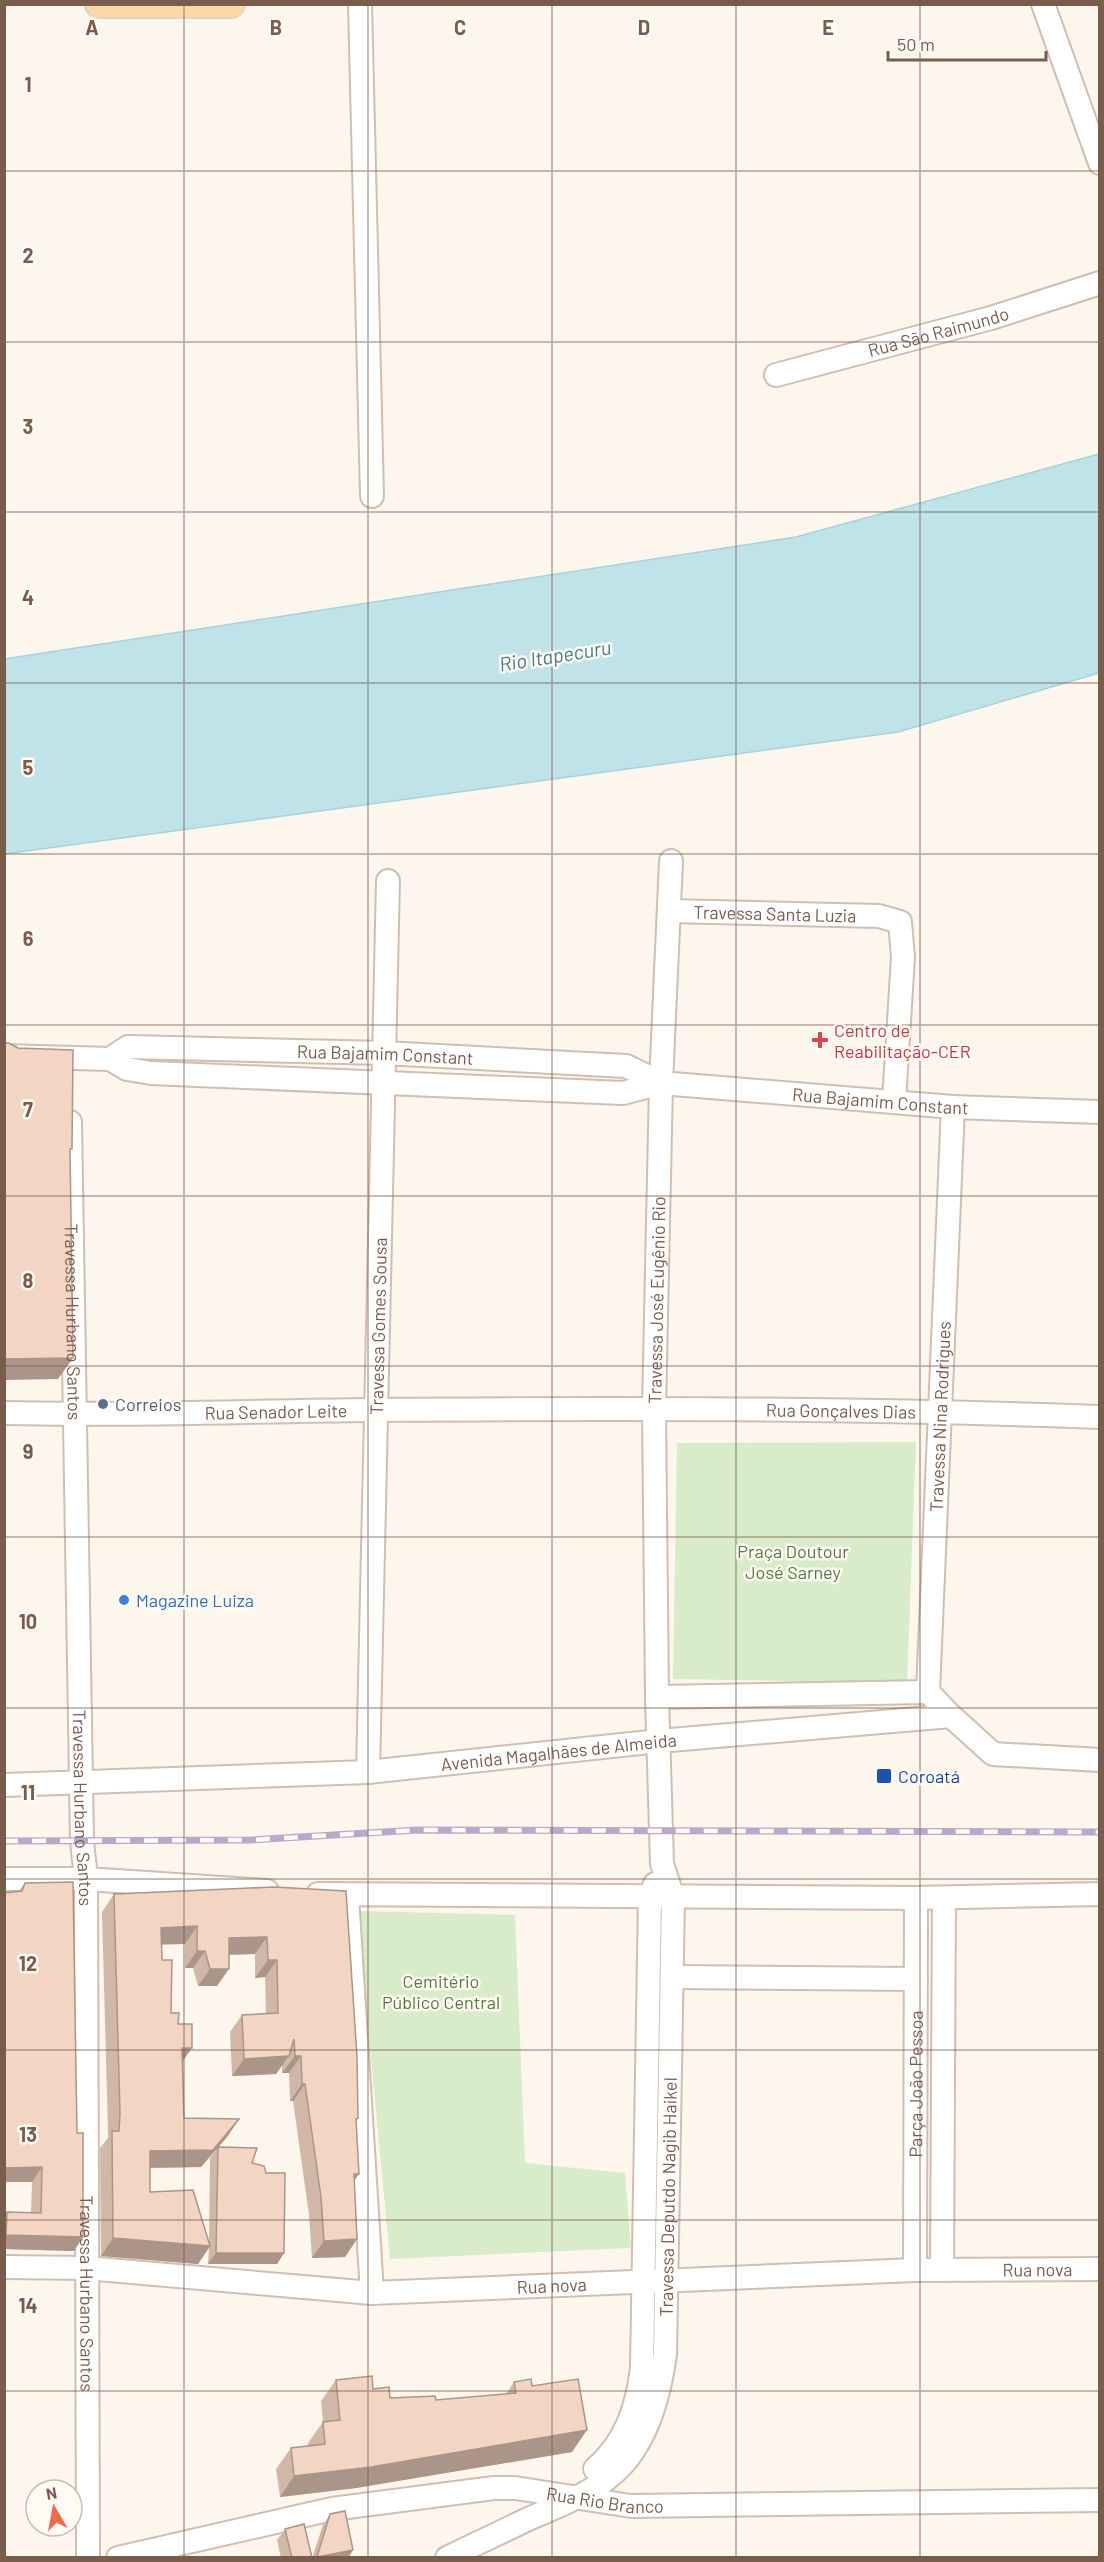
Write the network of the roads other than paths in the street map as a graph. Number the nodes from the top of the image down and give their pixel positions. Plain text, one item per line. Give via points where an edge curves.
1 (99, 4) edge
2 (231, 4) edge
3 (360, 4) edge
4 (1043, 4) edge
5 (201, 5) edge
6 (1100, 163) edge
7 (1100, 283) edge
8 (776, 375) dead end
9 (372, 496) dead end
10 (670, 861) dead end
11 (388, 881) dead end
12 (670, 911) junction
13 (384, 1053) junction
14 (4, 1056) edge
15 (110, 1059) junction
16 (71, 1079) junction
17 (384, 1082) junction
18 (661, 1083) junction
19 (894, 1102) junction
20 (952, 1107) junction
21 (1100, 1112) edge
22 (374, 1410) junction
23 (654, 1410) junction
24 (938, 1411) junction
25 (4, 1413) edge
26 (74, 1415) junction
27 (1100, 1417) edge
28 (928, 1692) junction
29 (657, 1697) junction
30 (951, 1716) junction
31 (659, 1741) junction
32 (1100, 1760) edge
33 (368, 1772) junction
34 (81, 1784) junction
35 (4, 1785) edge
36 (662, 1864) junction
37 (4, 1879) edge
38 (86, 1879) junction
39 (1100, 1894) edge
40 (347, 1896) junction
41 (650, 1897) junction
42 (673, 1897) junction
43 (916, 1898) junction
44 (944, 1898) junction
45 (673, 1977) junction
46 (916, 1979) junction
47 (4, 2267) edge
48 (86, 2268) junction
49 (1100, 2269) edge
50 (915, 2270) junction
51 (942, 2270) junction
52 (668, 2280) junction
53 (645, 2281) junction
54 (372, 2293) junction
55 (568, 2496) junction
56 (1100, 2500) edge
57 (88, 2558) edge
58 (118, 2558) edge
59 (447, 2558) edge

1 - 5 main road
2 - 5 main road
3 - 9 street
4 - 6 street
7 - 8 street, Rua São Raimundo via 991,318
10 - 12 street, Travessa José Eugênio Rio
11 - 13 street, Travessa Gomes Sousa
12 - 18 street, Travessa José Eugênio Rio
12 - 19 street, Travessa Santa Luzia via 879,916 900,922
13 - 15 street, Rua Bajamim Constant via 128,1047
13 - 17 street, Travessa Gomes Sousa
13 - 18 street, Rua Bajamim Constant via 626,1066
14 - 16 street, Rua Bajamim Constant
15 - 16 street, Rua Bajamim Constant
15 - 17 street, Rua Bajamim Constant via 127,1069 151,1073
16 - 26 street, Travessa Hurbano Santos
17 - 18 street, Rua Bajamim Constant via 623,1093
17 - 22 street, Travessa Gomes Sousa
18 - 19 street, Rua Bajamim Constant
18 - 23 street, Travessa José Eugênio Rio
19 - 20 street, Rua Bajamim Constant
20 - 21 street, Rua Bajamim Constant
20 - 24 street, Travessa Nina Rodrigues
22 - 23 street, Rua Senador Leite
22 - 26 street, Rua Senador Leite
22 - 33 street, Travessa Gomes Sousa
23 - 24 street, Rua Gonçalves Dias
23 - 29 street, Travessa José Eugênio Rio
24 - 27 street, Rua Gonçalves Dias
24 - 28 street, Travessa Nina Rodrigues
25 - 26 street, Rua Senador Leite
26 - 34 street, Travessa Hurbano Santos
28 - 29 street
28 - 30 street
29 - 31 street, Travessa José Eugênio Rio
30 - 31 street, Avenida Magalhães de Almeida
30 - 32 street via 993,1754
31 - 33 street, Avenida Magalhães de Almeida
31 - 36 street, Travessa Deputdo Nagib Haikel
33 - 34 street, Avenida Magalhães de Almeida
34 - 35 street, Avenida Magalhães de Almeida
34 - 38 street, Travessa Hurbano Santos
36 - 41 street, Travessa Deputdo Nagib Haikel
36 - 42 street, Travessa Deputdo Nagib Haikel
37 - 38 street
38 - 40 street
38 - 48 street, Travessa Hurbano Santos
39 - 44 street
40 - 41 street
40 - 54 street
41 - 42 street
41 - 53 street, Travessa Deputdo Nagib Haikel
42 - 43 street
42 - 45 street, Travessa Deputdo Nagib Haikel
43 - 44 street
43 - 46 street, Parça João Pessoa
44 - 51 street, Parça João Pessoa
45 - 46 street
45 - 52 street, Travessa Deputdo Nagib Haikel
46 - 50 street, Parça João Pessoa
47 - 48 street, Rua nova
48 - 54 street, Rua nova
48 - 57 street, Travessa Hurbano Santos
49 - 51 street, Rua nova
50 - 51 street, Rua nova
50 - 52 street, Rua nova
52 - 53 street, Rua nova
52 - 55 street, Travessa Deputdo Nagib Haikel via 662,2378 643,2436 622,2465 604,2481
53 - 54 street, Rua nova
53 - 55 street, Travessa Deputdo Nagib Haikel via 642,2368 639,2395 629,2425 603,2462
55 - 56 street, Rua Rio Branco via 631,2506
55 - 58 street, Rua Rio Branco via 494,2488 332,2509
55 - 59 street

